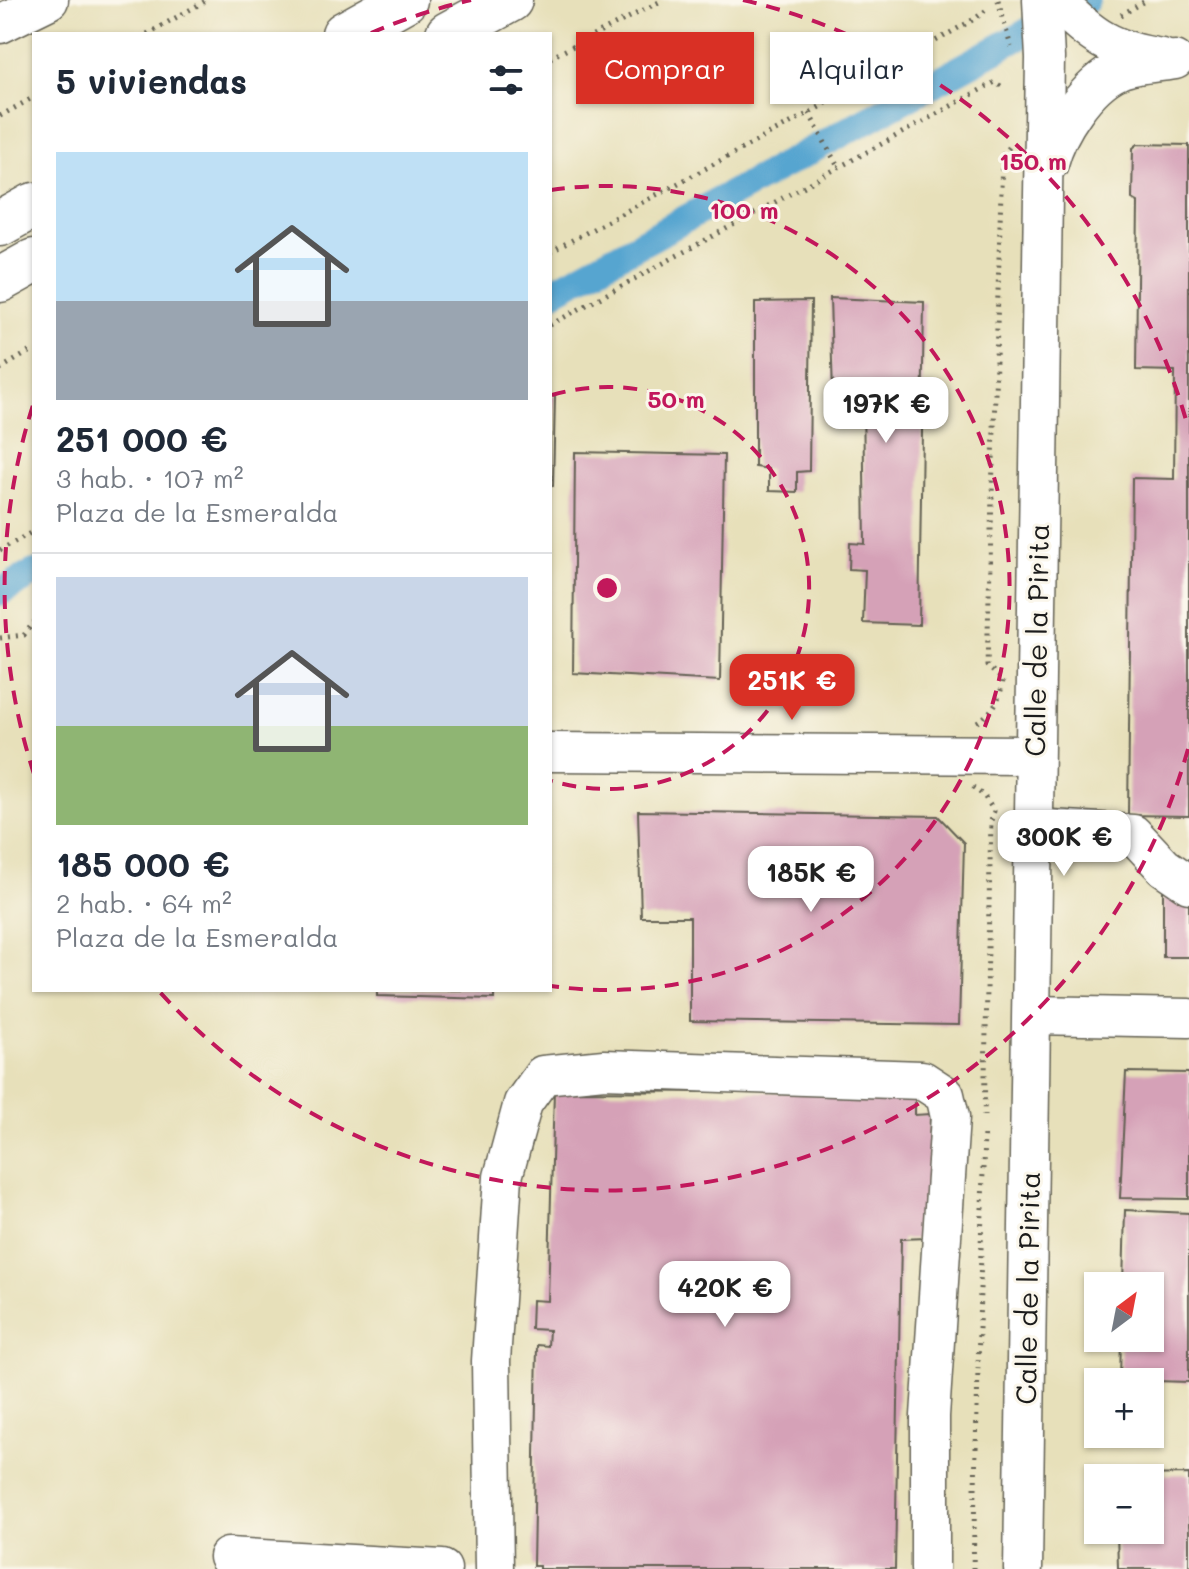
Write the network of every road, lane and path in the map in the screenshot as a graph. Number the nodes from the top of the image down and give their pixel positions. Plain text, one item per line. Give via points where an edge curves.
1 (49, 0) edge
2 (207, 0) edge
3 (405, 0) edge
4 (510, 0) edge
5 (663, 0) edge
6 (1042, 0) edge
7 (1147, 0) edge
8 (998, 2) edge
9 (990, 7) dead end
10 (1068, 12) edge
11 (1120, 15) dead end
12 (0, 24) edge
13 (151, 32) edge
14 (348, 32) edge
15 (452, 32) edge
16 (552, 57) edge
17 (1029, 58) junction
18 (1182, 60) edge
19 (1002, 87) dead end
20 (32, 98) edge
21 (809, 113) junction
22 (0, 116) edge
23 (1012, 131) dead end
24 (838, 167) junction
25 (1043, 185) junction
26 (32, 206) edge
27 (0, 224) edge
28 (552, 251) edge
29 (32, 262) edge
30 (0, 280) edge
31 (552, 324) edge
32 (32, 350) edge
33 (0, 369) edge
34 (32, 532) edge
35 (0, 550) edge
36 (32, 625) edge
37 (0, 638) edge
38 (974, 724) dead end
39 (552, 752) edge
40 (1034, 755) junction
41 (963, 780) dead end
42 (1033, 828) junction
43 (1189, 884) edge
44 (1032, 1015) junction
45 (1189, 1018) edge
46 (228, 1557) dead end
47 (442, 1569) edge
48 (494, 1569) edge
49 (930, 1569) edge
50 (973, 1569) edge
51 (1023, 1569) edge

1 - 12 street
2 - 13 path
3 - 14 highway
4 - 15 highway
5 - 16 path
6 - 17 street, Calle de la Pirita
7 - 11 path
8 - 17 path
9 - 21 path
10 - 18 street via 1096,37 1131,53
17 - 25 street, Calle de la Pirita
18 - 25 street via 1119,70 1086,95 1052,150
19 - 24 path via 995,82
20 - 22 path
21 - 24 path
21 - 28 path
23 - 38 path via 1011,146 1002,156 987,666 1003,680 1001,695
24 - 31 path
25 - 40 street, Calle de la Pirita
26 - 27 highway
29 - 30 highway
32 - 33 path
34 - 35 path
36 - 37 path via 24,635
39 - 40 street
40 - 42 street, Calle de la Pirita
41 - 50 path via 994,811
42 - 43 street via 1133,834
42 - 44 street, Calle de la Pirita
44 - 45 street
44 - 51 street, Calle de la Pirita
46 - 47 street
48 - 49 street via 491,1361 503,1177 523,1103 543,1075 604,1069 922,1080 945,1095 950,1117 930,1416

